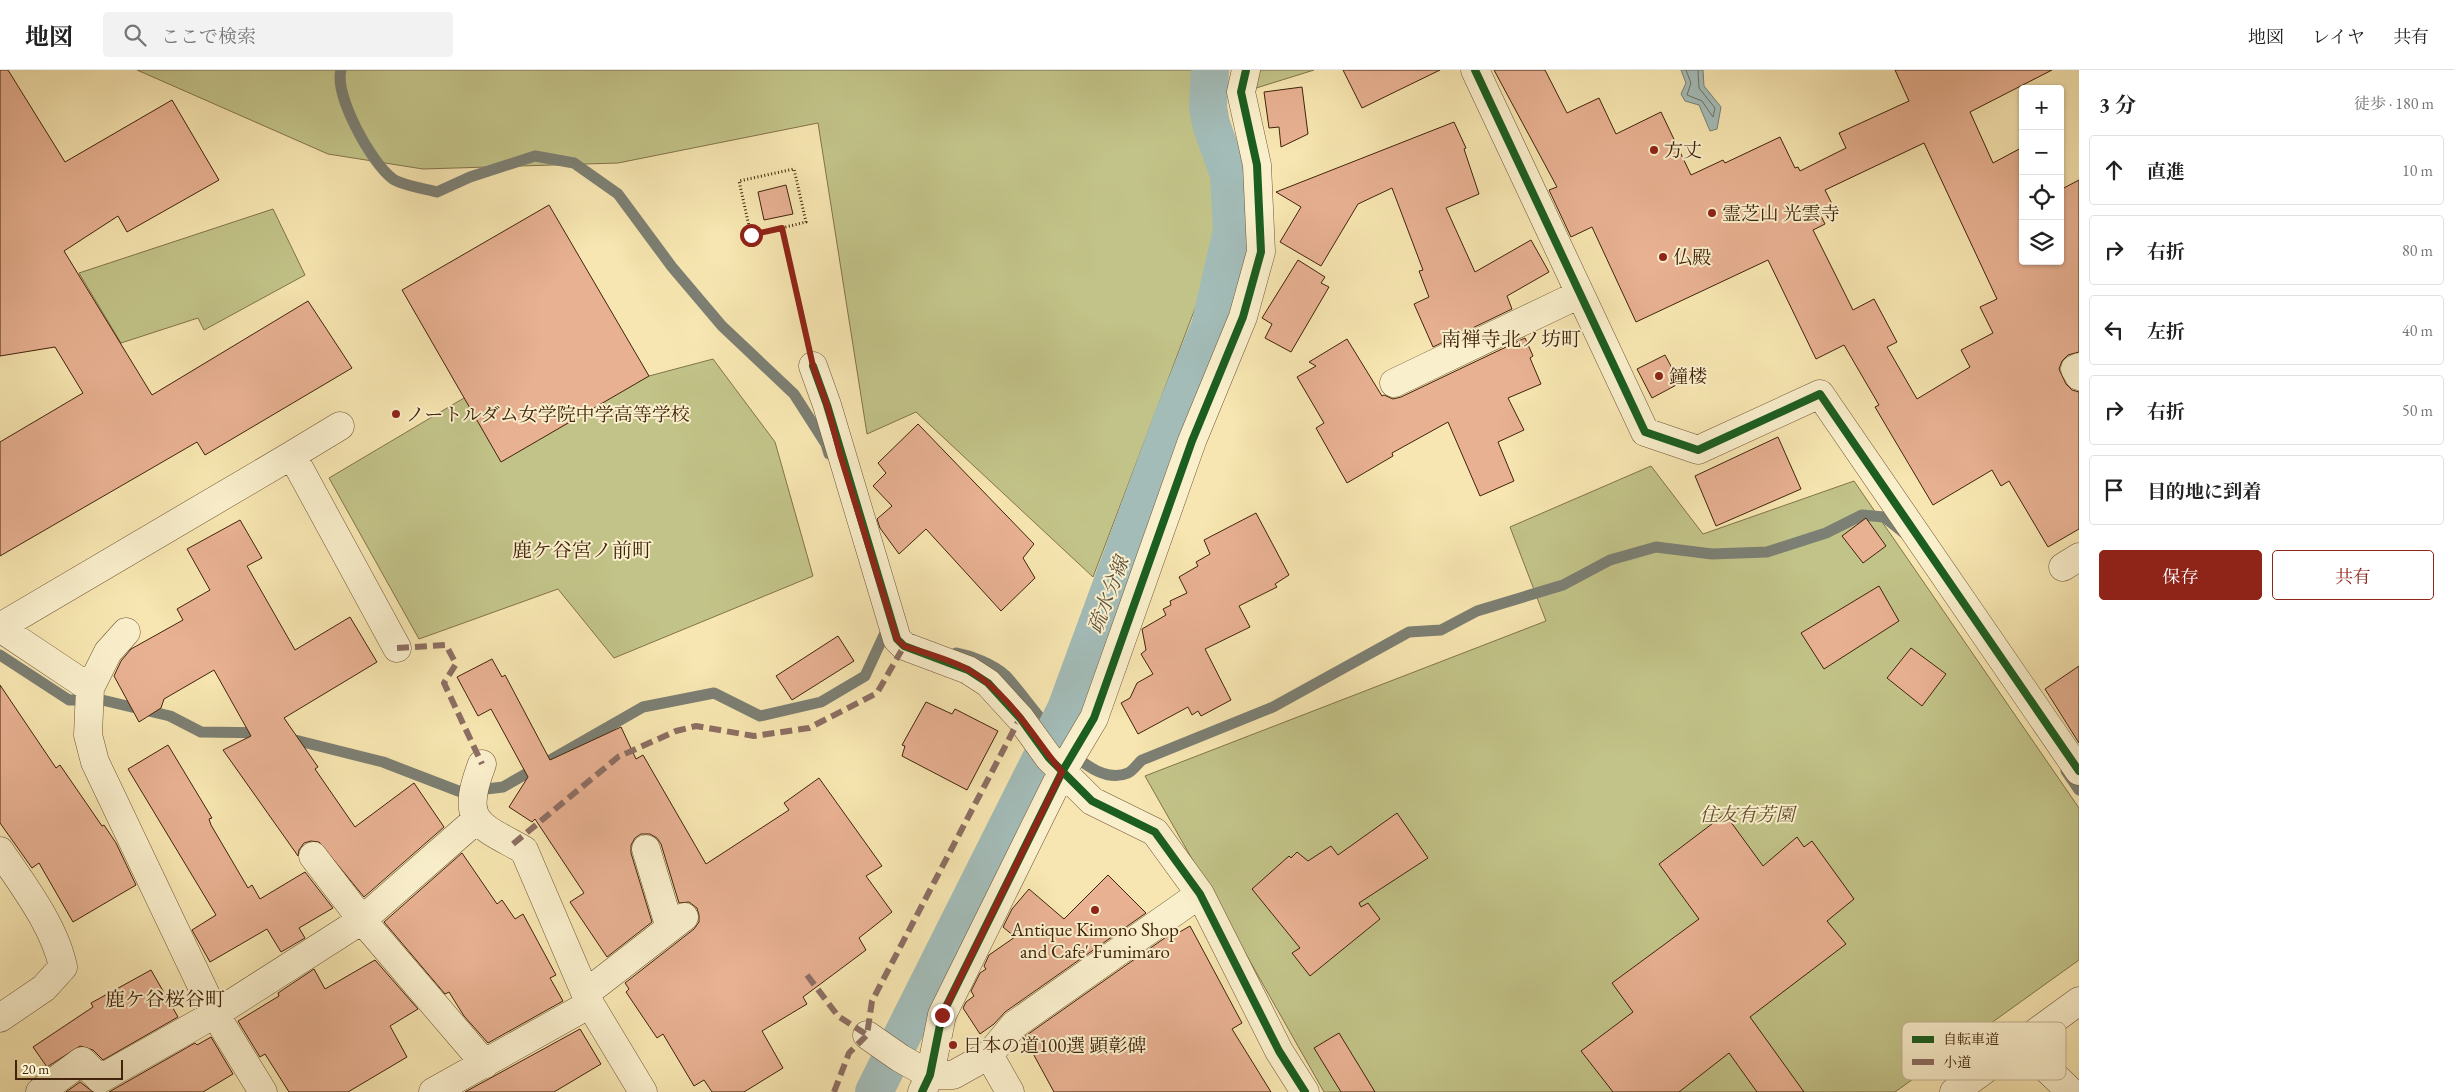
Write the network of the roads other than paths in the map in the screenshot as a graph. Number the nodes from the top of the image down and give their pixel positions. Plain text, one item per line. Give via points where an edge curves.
1 (1246, 70) edge
2 (1475, 70) edge
3 (1580, 294) junction
4 (813, 366) road end
5 (2079, 367) edge
6 (2079, 376) edge
7 (1394, 383) dead end
8 (340, 426) dead end
9 (292, 455) junction
10 (0, 628) edge
11 (126, 632) dead end
12 (397, 648) dead end
13 (90, 696) junction
14 (1055, 765) junction
15 (2079, 771) edge
16 (646, 849) dead end
17 (0, 851) edge
18 (313, 856) dead end
19 (1200, 894) junction
20 (362, 920) junction
21 (588, 998) junction
22 (2079, 1001) edge
23 (215, 1014) junction
24 (0, 1018) edge
25 (2050, 1022) edge
26 (882, 1046) dead end
27 (989, 1055) junction
28 (485, 1064) junction
29 (1970, 1080) edge
30 (2058, 1080) edge
31 (926, 1084) edge
32 (40, 1092) edge
33 (263, 1092) edge
34 (434, 1092) edge
35 (643, 1092) edge
36 (1010, 1092) edge
37 (1305, 1092) edge
38 (1954, 1092) edge
39 (2071, 1092) edge

1 - 14 street via 1241,92 1257,165 1261,252 1243,317 1192,441 1094,718
2 - 3 street
3 - 7 street
3 - 15 street via 1644,432 1698,450 1820,394
4 - 14 street via 897,639 904,646 968,670 988,683
5 - 6 street via 2075,369
8 - 9 street
9 - 10 street
9 - 12 street
10 - 13 street
11 - 13 street via 108,652
13 - 23 street via 88,735 95,762
14 - 19 street via 1092,802 1155,832
14 - 31 street via 942,1015
16 - 21 street via 677,922
17 - 24 street via 60,950 63,967 44,988
18 - 20 street
19 - 27 street via 1014,1025
19 - 37 street via 1278,1051
20 - 21 street via 477,790 494,835 524,850
20 - 23 street
20 - 28 street
21 - 28 street
21 - 35 street
22 - 25 street
23 - 32 street via 100,1079 82,1061
23 - 33 street
26 - 31 street
27 - 31 street via 953,1075
27 - 36 street
28 - 34 street
29 - 38 street
30 - 39 street

